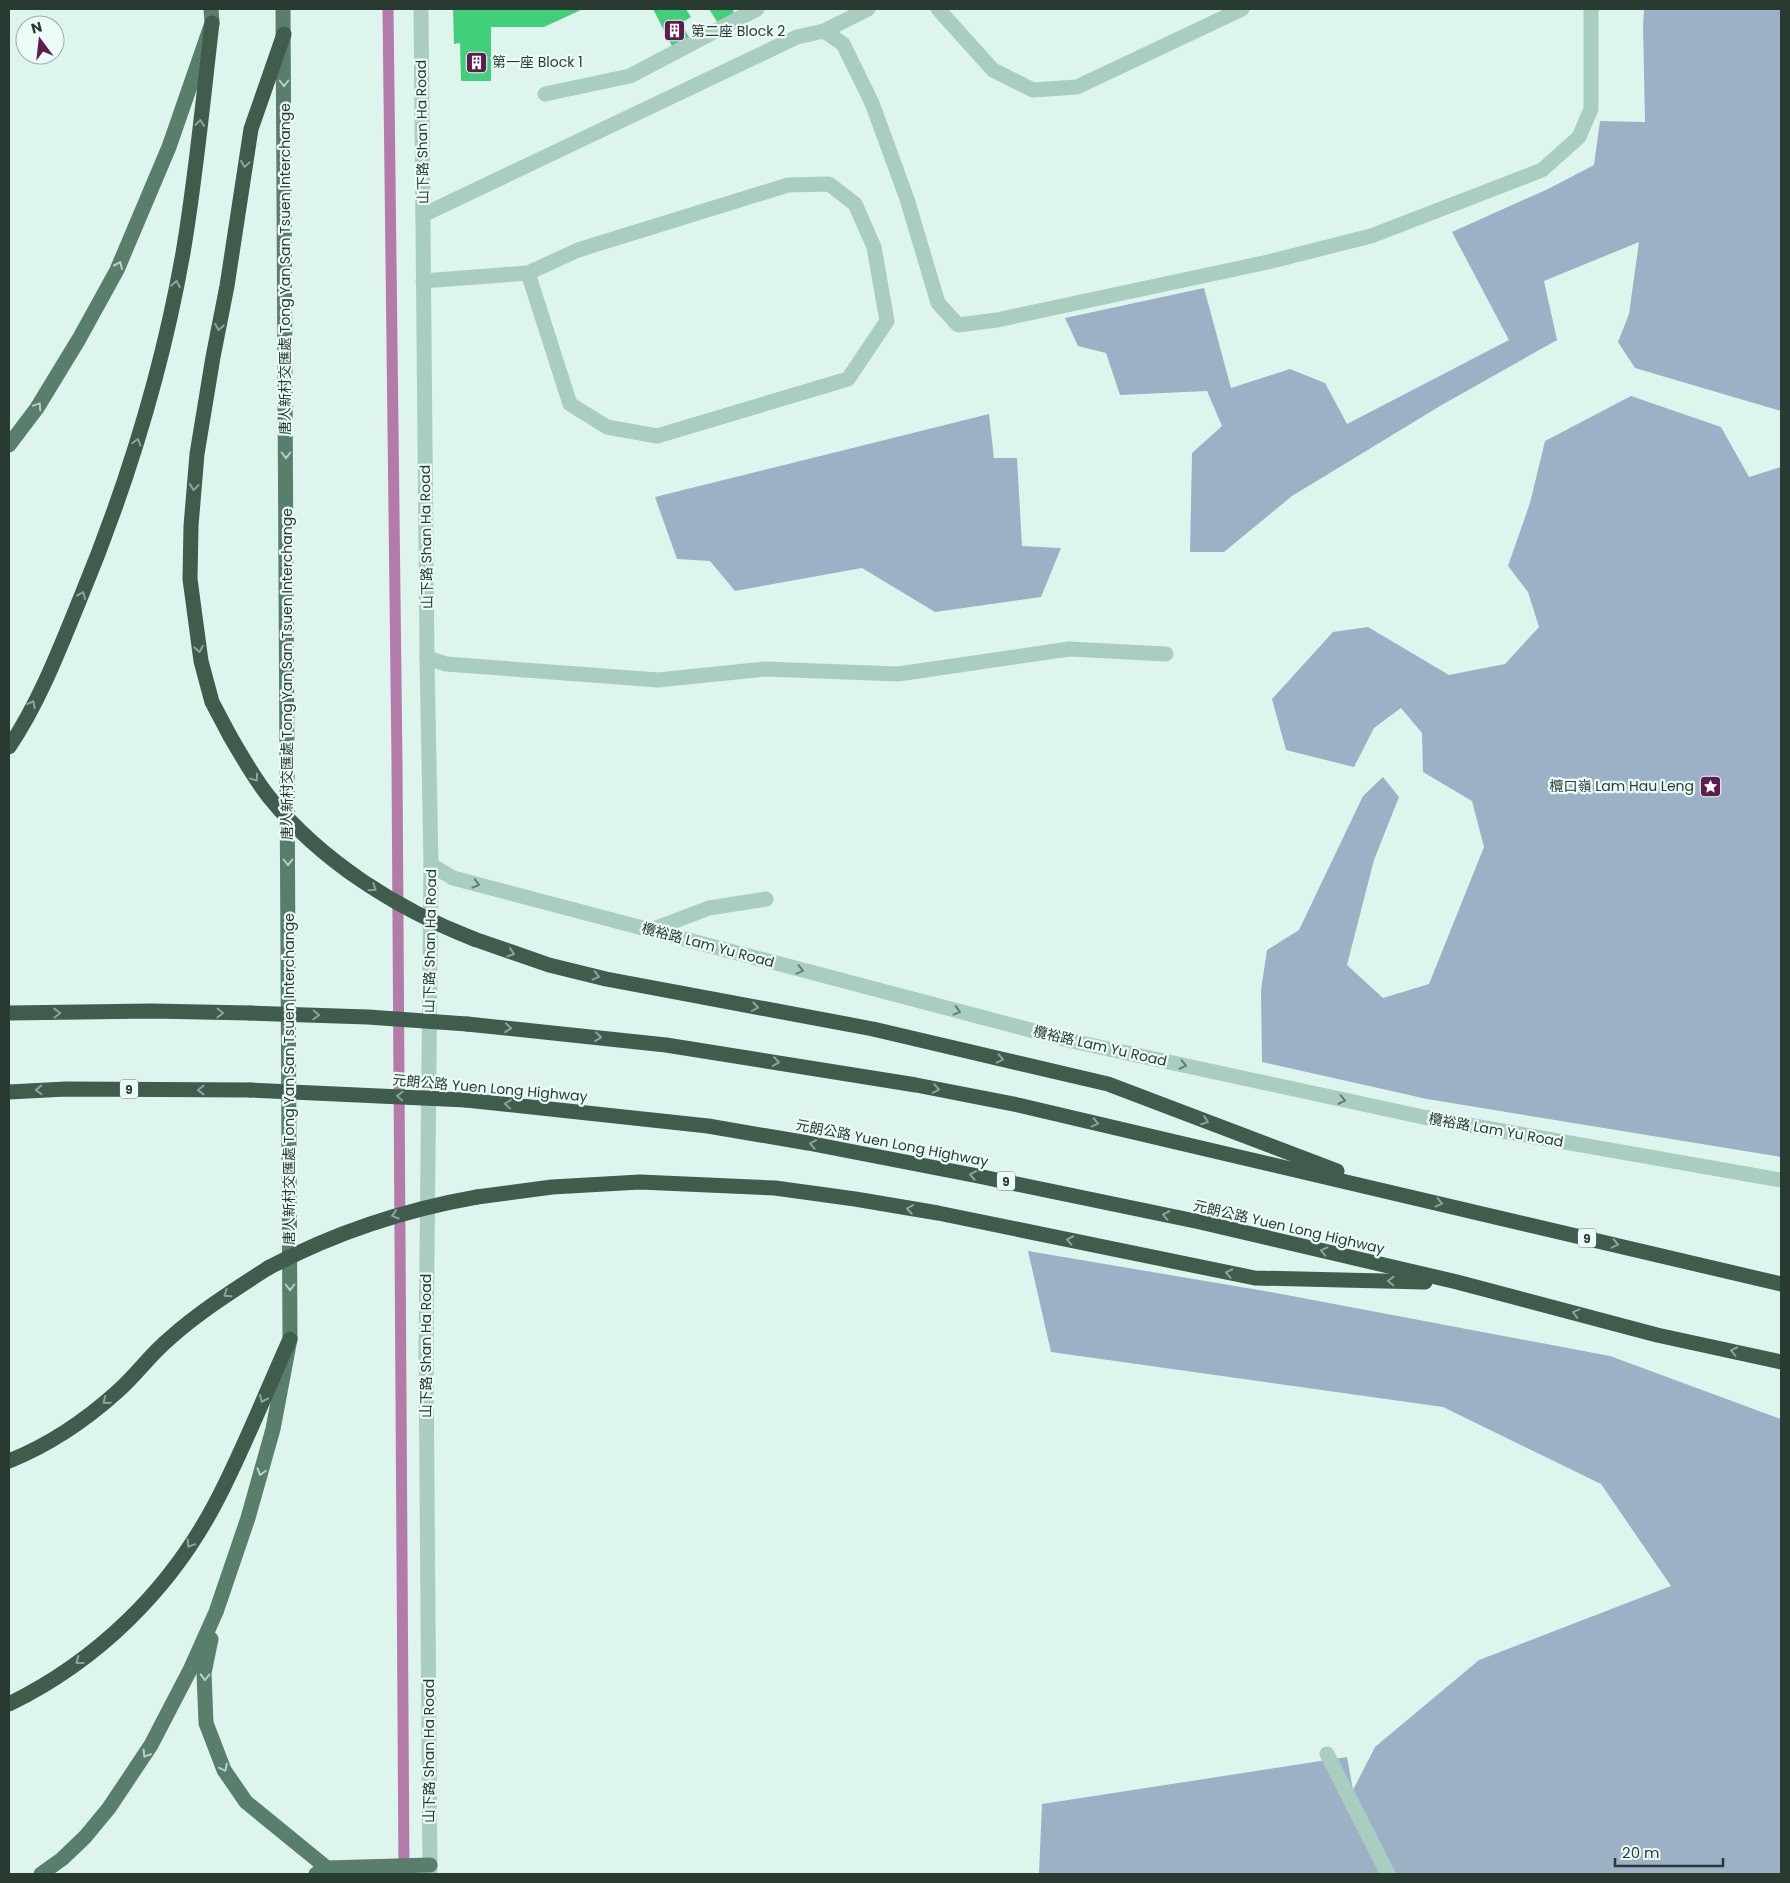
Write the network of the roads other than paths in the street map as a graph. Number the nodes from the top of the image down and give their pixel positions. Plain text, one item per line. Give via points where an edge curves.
1 (283, 9) edge
2 (421, 9) edge
3 (757, 9) edge
4 (868, 9) edge
5 (938, 9) edge
6 (1242, 9) edge
7 (1591, 9) edge
8 (212, 16) edge
9 (824, 30) junction
10 (284, 34) junction
11 (545, 94) dead end
12 (423, 216) junction
13 (528, 273) junction
14 (423, 281) junction
15 (9, 444) edge
16 (1166, 654) dead end
17 (427, 658) junction
18 (9, 747) edge
19 (432, 865) junction
20 (766, 899) dead end
21 (651, 930) junction
22 (9, 1014) edge
23 (9, 1092) edge
24 (1781, 1180) edge
25 (1392, 1192) junction
26 (1457, 1282) junction
27 (1781, 1284) edge
28 (290, 1339) junction
29 (1781, 1362) edge
30 (9, 1461) edge
31 (216, 1612) junction
32 (9, 1704) edge
33 (1327, 1754) dead end
34 (430, 1870) edge
35 (322, 1872) edge
36 (41, 1874) edge
37 (1388, 1874) edge

1 - 10 main road, 唐人新村交匯處 Tong Yan San Tsuen Interchange
2 - 12 street, 山下路 Shan Ha Road
3 - 11 street via 630,76
4 - 9 street
5 - 6 street via 993,70 1033,90 1077,87
7 - 9 street via 1591,109 1579,137 1542,170 1371,236 1258,264 997,320 958,325 938,303 872,103 843,44
15 -> 8 main road via 37,408 80,339 117,270 169,147
18 -> 8 highway via 41,688 106,536 149,401 183,253
9 - 12 street via 797,37
10 -> 25 highway, bridge via 251,129 197,454 190,579 200,661 212,702 250,771 289,820 322,850 386,896 474,939 548,965 606,979 873,1029 1108,1084
10 -> 28 main road, 唐人新村交匯處 Tong Yan San Tsuen Interchange
12 - 14 street, 山下路 Shan Ha Road
13 - 13 street via 570,404 608,427 657,436 848,379 886,321 874,247 855,204 829,184 788,185 578,250
13 - 14 street
14 - 17 street, 山下路 Shan Ha Road
16 - 17 street via 1069,649 898,674 765,669 658,680 446,664
17 - 19 street, 山下路 Shan Ha Road
19 -> 21 street, 欖裕路 Lam Yu Road via 453,878
19 - 34 street, 山下路 Shan Ha Road via 426,1353
20 - 21 street via 710,908
21 -> 24 street, 欖裕路 Lam Yu Road via 1072,1041 1422,1118
22 -> 25 highway, 9, bridge via 152,1012 368,1017 666,1045 916,1085 1028,1107
26 -> 23 highway, 元朗公路 Yuen Long Highway / 9, bridge via 1200,1222 978,1176 708,1126 466,1100 250,1090 66,1089
25 -> 27 highway, 9
29 -> 26 highway, 元朗公路 Yuen Long Highway / 9 via 1657,1334
26 -> 30 highway, bridge via 1255,1278 938,1213 775,1188 640,1182 552,1187 434,1205 370,1223 300,1251 209,1307 168,1339 119,1390 82,1421 29,1453
28 -> 31 main road, 唐人新村交匯處 Tong Yan San Tsuen Interchange via 273,1429 248,1518
28 -> 32 highway via 214,1505 164,1581 134,1616 101,1645 64,1673
31 -> 35 main road via 204,1673 206,1723 224,1770 246,1802
31 -> 36 main road via 170,1712 110,1808 85,1837
33 - 37 street
34 - 35 main road via 411,1866 354,1867

